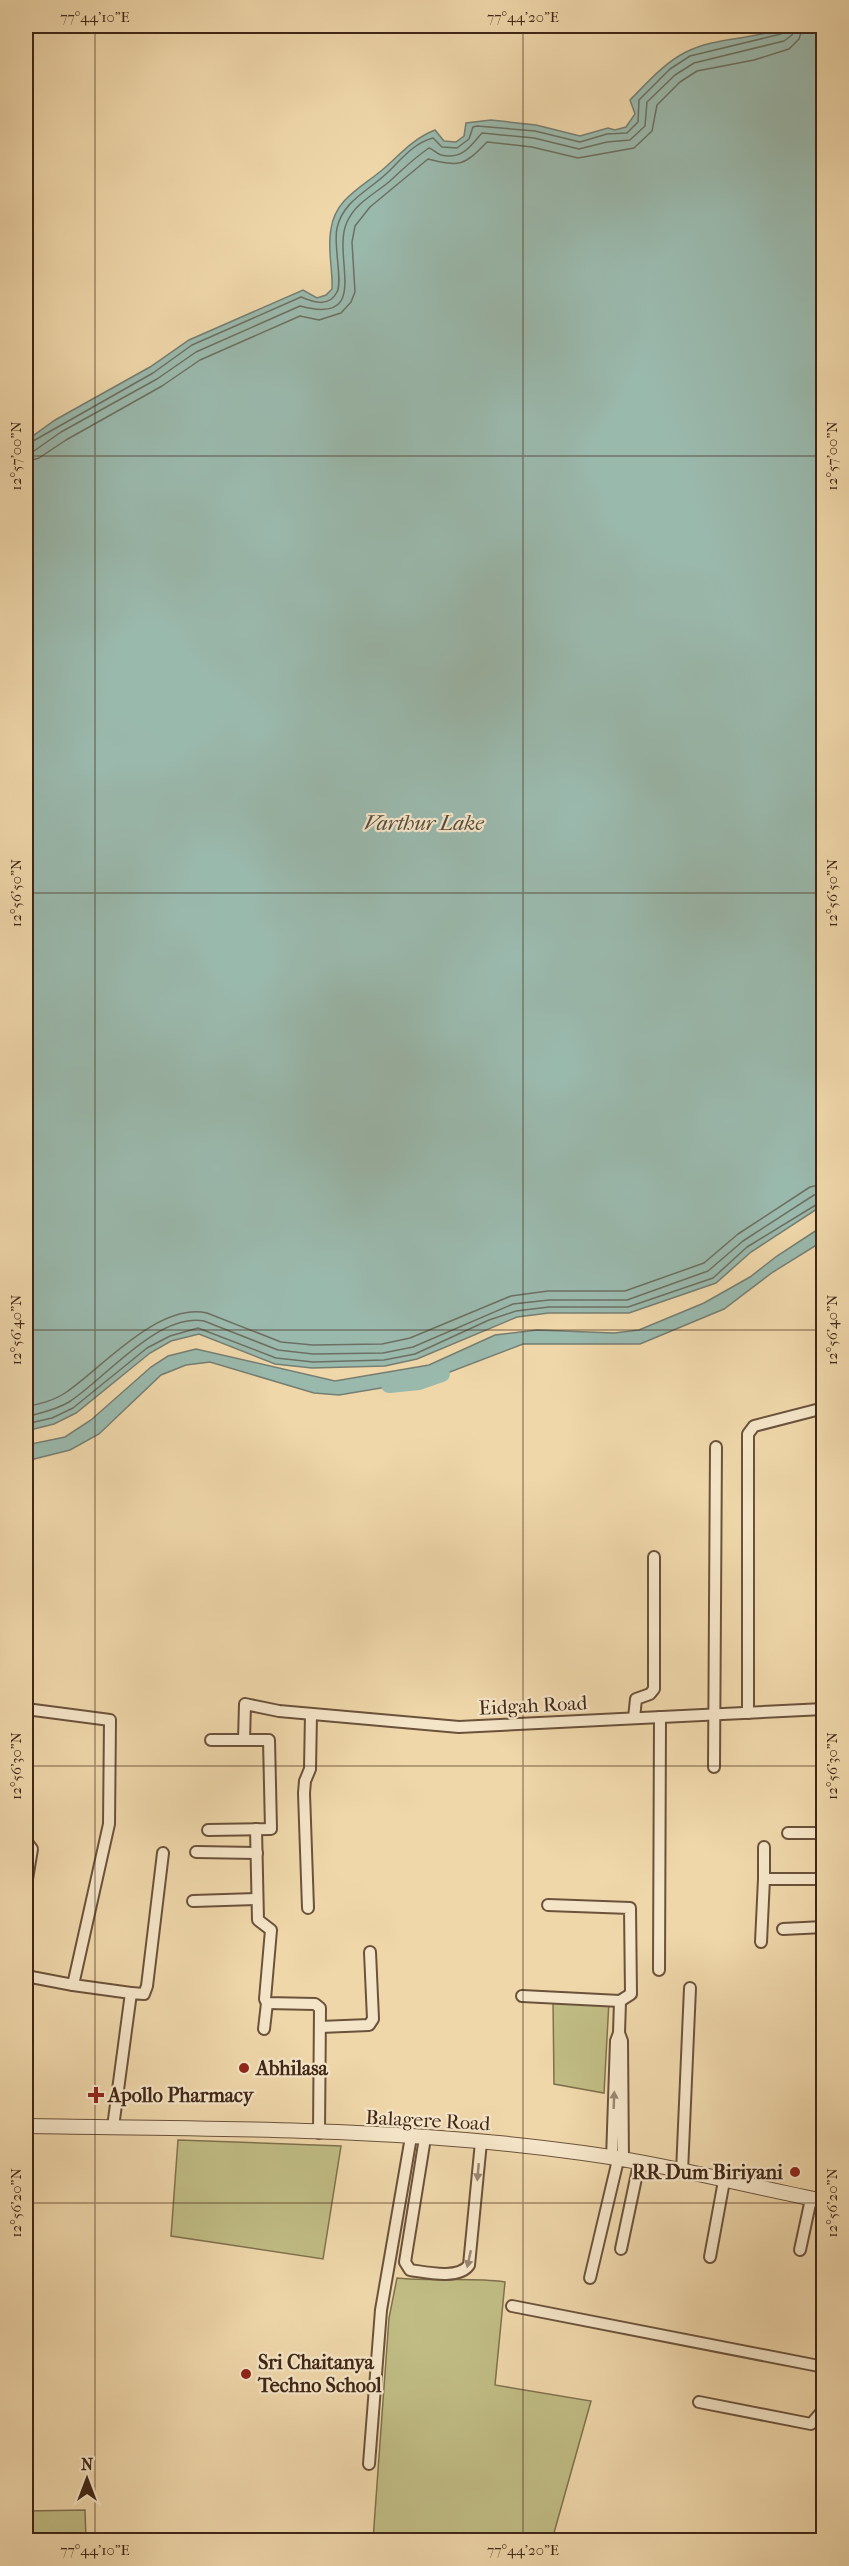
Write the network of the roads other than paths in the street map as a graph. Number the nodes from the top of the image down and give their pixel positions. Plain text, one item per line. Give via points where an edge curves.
1 (824, 1408) edge
2 (716, 1447) dead end
3 (654, 1557) dead end
4 (26, 1709) edge
5 (824, 1709) edge
6 (748, 1713) junction
7 (310, 1714) junction
8 (713, 1714) junction
9 (660, 1717) junction
10 (634, 1718) junction
11 (211, 1740) dead end
12 (244, 1740) junction
13 (714, 1767) dead end
14 (256, 1829) junction
15 (208, 1830) dead end
16 (788, 1833) dead end
17 (824, 1833) edge
18 (26, 1841) edge
19 (764, 1846) dead end
20 (164, 1852) dead end
21 (196, 1852) dead end
22 (257, 1852) junction
23 (764, 1879) junction
24 (824, 1879) edge
25 (26, 1885) edge
26 (257, 1899) junction
27 (193, 1901) dead end
28 (548, 1905) dead end
29 (308, 1908) dead end
30 (824, 1928) edge
31 (783, 1929) dead end
32 (761, 1942) dead end
33 (370, 1952) dead end
34 (659, 1970) dead end
35 (26, 1976) edge
36 (73, 1985) junction
37 (690, 1988) dead end
38 (131, 1993) junction
39 (522, 1996) dead end
40 (620, 2001) junction
41 (267, 2003) junction
42 (320, 2027) junction
43 (264, 2029) dead end
44 (26, 2126) edge
45 (113, 2127) junction
46 (319, 2133) junction
47 (418, 2138) junction
48 (481, 2142) junction
49 (618, 2160) junction
50 (639, 2164) junction
51 (682, 2172) junction
52 (724, 2181) junction
53 (817, 2200) edge
54 (621, 2249) dead end
55 (800, 2250) dead end
56 (710, 2257) dead end
57 (590, 2278) dead end
58 (512, 2306) dead end
59 (824, 2367) edge
60 (699, 2402) dead end
61 (824, 2409) edge
62 (369, 2464) dead end

1 - 6 street via 754,1426 748,1434
2 - 8 street
3 - 10 street via 654,1689 636,1699
4 - 36 street via 110,1720 109,1824
5 - 6 street, Eidgah Road
6 - 8 street, Eidgah Road
7 - 10 street, Eidgah Road via 459,1727
7 - 12 street, Eidgah Road via 245,1704
7 - 29 street via 310,1769 304,1793
8 - 9 street, Eidgah Road
8 - 13 street
9 - 10 street, Eidgah Road
9 - 34 street
11 - 12 street
12 - 14 street via 269,1740 271,1829
14 - 15 street
14 - 22 street
16 - 17 street
18 - 25 street via 32,1849
19 - 23 street
20 - 38 street via 147,1986 144,1994
21 - 22 street
22 - 26 street
23 - 24 street
23 - 32 street
26 - 27 street
26 - 41 street via 258,1920 271,1930
28 - 40 street via 630,1908 631,1994
30 - 31 street
33 - 42 street via 373,2019 369,2025
35 - 36 street
36 - 38 street
37 - 51 street
38 - 45 street
39 - 40 street
40 - 49 street
41 - 42 street via 315,2004 320,2008
41 - 43 street
42 - 46 street
44 - 45 street, Balagere Road
45 - 46 street, Balagere Road
46 - 47 street, Balagere Road
47 - 48 street, Balagere Road
48 -> 47 street via 469,2265 462,2272 451,2273 410,2270 405,2262
47 - 62 street via 381,2310
48 - 49 street, Balagere Road
49 - 50 street, Balagere Road
49 - 57 street
50 - 51 street, Balagere Road
50 - 54 street
51 - 52 street, Balagere Road
52 - 53 street, Balagere Road
52 - 56 street
53 - 55 street
58 - 59 street
60 - 61 street via 811,2424

